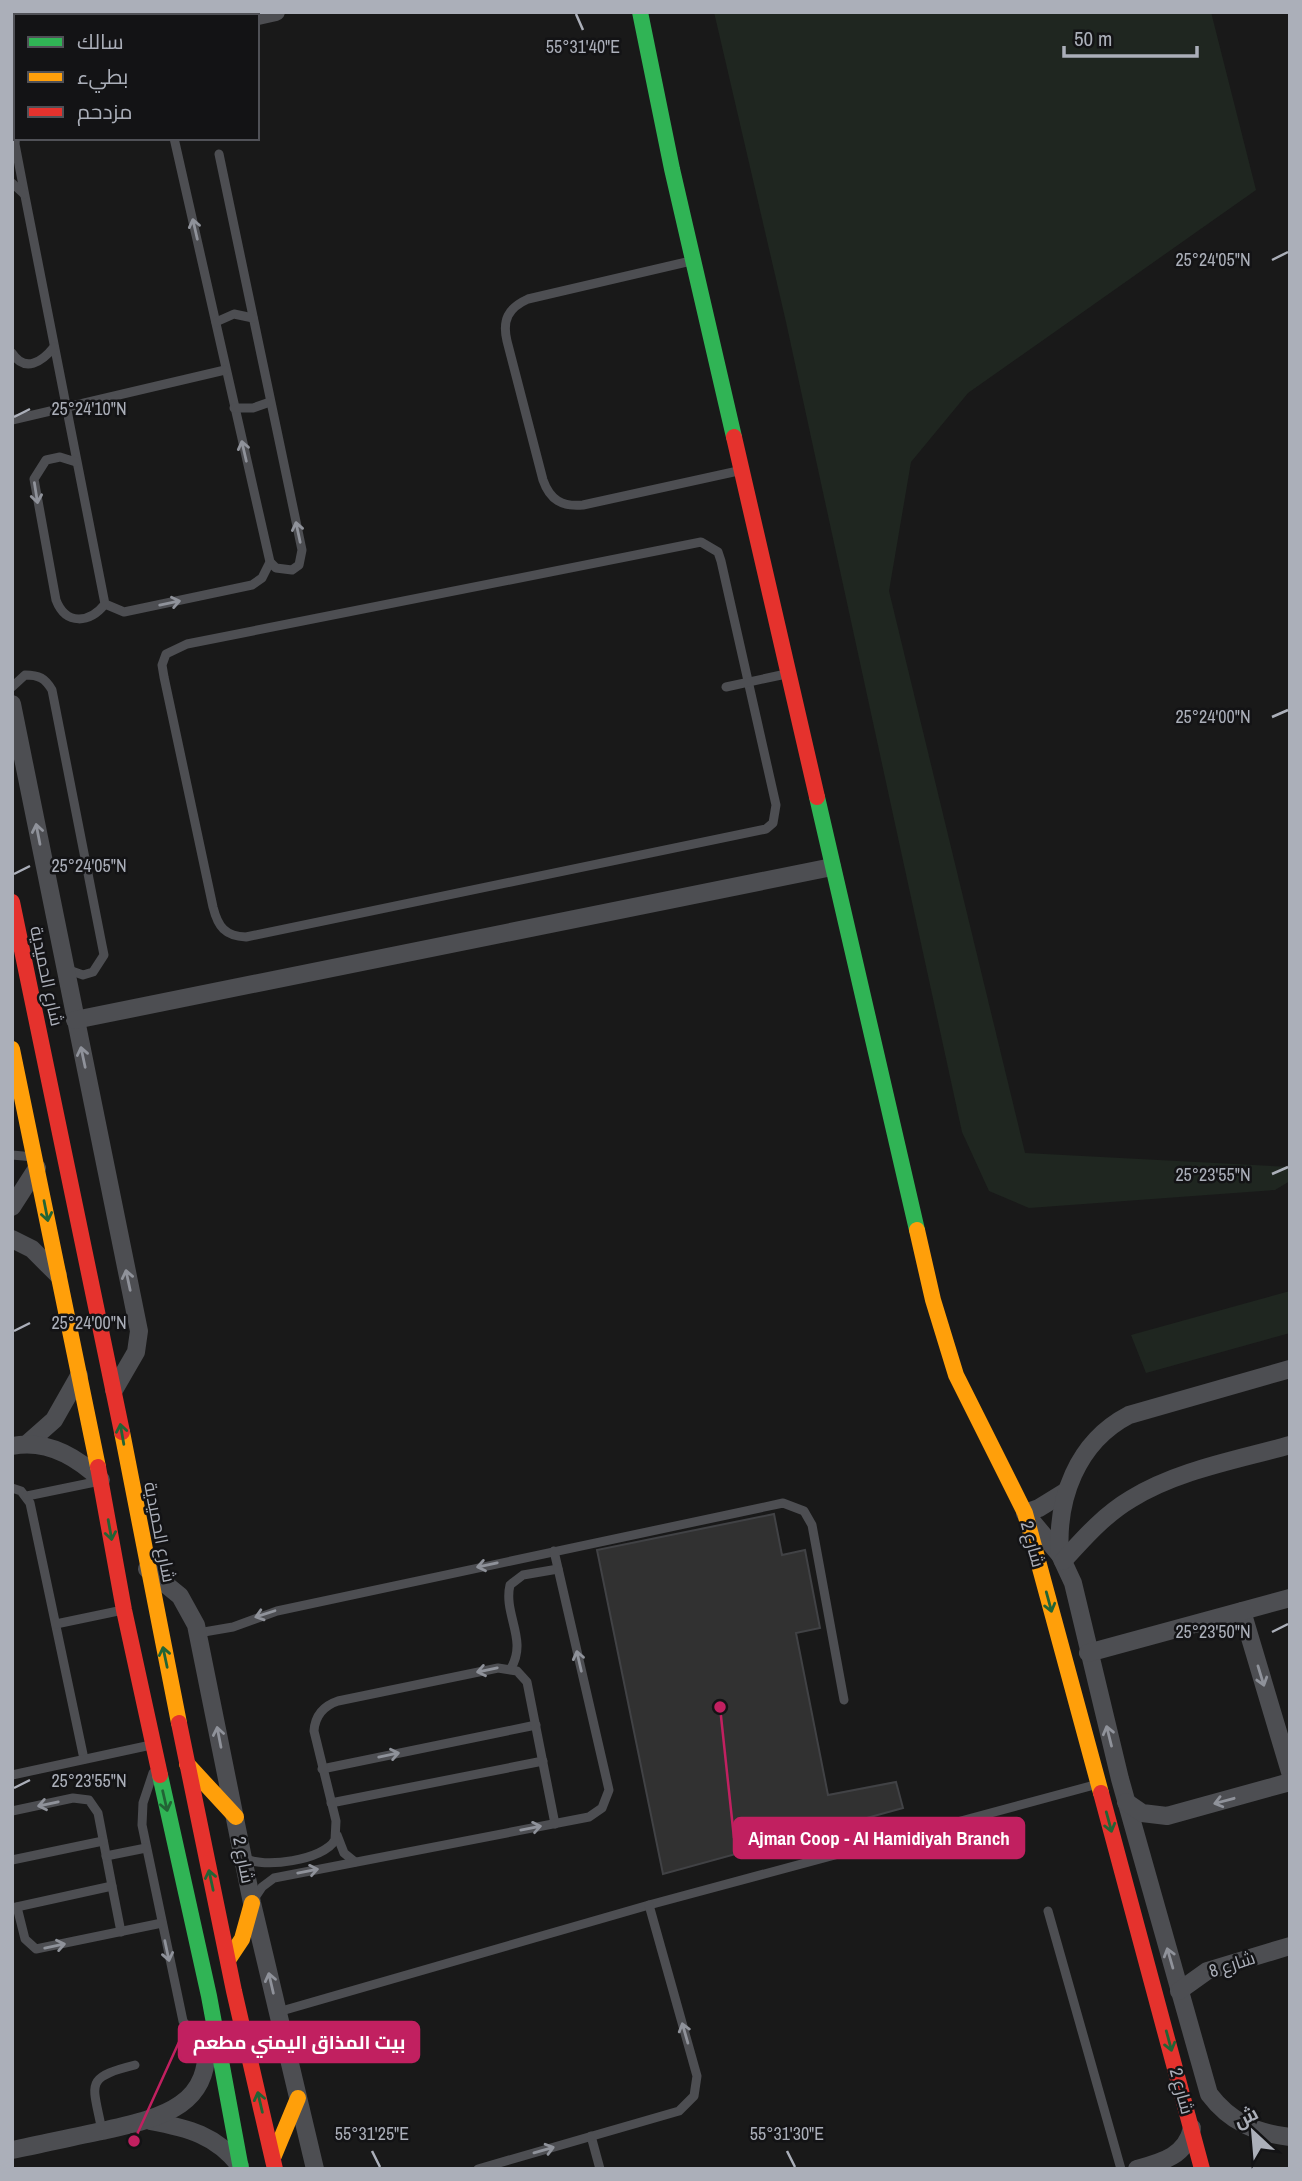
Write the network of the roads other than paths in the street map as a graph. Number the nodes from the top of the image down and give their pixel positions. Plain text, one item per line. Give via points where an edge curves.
1 (640, 12) edge
2 (15, 140) edge
3 (174, 140) edge
4 (219, 154) dead end
5 (12, 183) edge
6 (25, 196) junction
7 (693, 260) junction
8 (253, 318) junction
9 (216, 322) junction
10 (54, 347) junction
11 (12, 353) edge
12 (225, 370) junction
13 (270, 402) junction
14 (65, 408) junction
15 (234, 408) junction
16 (12, 420) edge
17 (76, 462) junction
18 (741, 471) junction
19 (270, 562) junction
20 (105, 604) junction
21 (787, 674) junction
22 (747, 682) junction
23 (12, 687) edge
24 (726, 687) dead end
25 (12, 704) edge
26 (832, 867) junction
27 (12, 902) edge
28 (65, 968) junction
29 (75, 1020) junction
30 (12, 1049) edge
31 (12, 1155) edge
32 (36, 1163) junction
33 (12, 1207) edge
34 (12, 1239) edge
35 (58, 1275) junction
36 (1290, 1369) edge
37 (79, 1376) junction
38 (114, 1390) junction
39 (20, 1444) edge
40 (1290, 1445) edge
41 (102, 1480) junction
42 (12, 1488) edge
43 (1065, 1492) junction
44 (27, 1496) junction
45 (1025, 1513) junction
46 (554, 1551) junction
47 (1062, 1558) junction
48 (146, 1569) junction
49 (558, 1569) junction
50 (1290, 1598) edge
51 (124, 1610) junction
52 (1242, 1611) junction
53 (56, 1625) junction
54 (198, 1633) junction
55 (1088, 1653) junction
56 (511, 1668) junction
57 (845, 1700) dead end
58 (536, 1725) junction
59 (152, 1745) junction
60 (84, 1759) junction
61 (543, 1761) junction
62 (187, 1764) junction
63 (157, 1765) junction
64 (323, 1769) junction
65 (1290, 1772) edge
66 (12, 1775) edge
67 (1120, 1779) junction
68 (1290, 1782) edge
69 (1099, 1784) junction
70 (1126, 1802) junction
71 (331, 1803) junction
72 (12, 1811) edge
73 (236, 1817) junction
74 (555, 1824) junction
75 (337, 1833) junction
76 (103, 1841) junction
77 (146, 1848) junction
78 (106, 1856) junction
79 (244, 1858) junction
80 (12, 1860) edge
81 (355, 1862) junction
82 (112, 1886) junction
83 (252, 1903) junction
84 (649, 1905) junction
85 (15, 1907) edge
86 (1048, 1911) dead end
87 (162, 1923) junction
88 (121, 1932) junction
89 (1290, 1946) edge
90 (228, 1960) junction
91 (1179, 1991) junction
92 (209, 1996) junction
93 (278, 2012) junction
94 (206, 2040) junction
95 (135, 2065) dead end
96 (298, 2098) junction
97 (147, 2120) junction
98 (1192, 2128) junction
99 (102, 2131) junction
100 (591, 2136) junction
101 (1290, 2137) edge
102 (12, 2150) edge
103 (274, 2163) edge
104 (241, 2167) edge
105 (315, 2169) edge
106 (478, 2169) edge
107 (600, 2169) edge
108 (1121, 2169) edge
109 (1137, 2169) edge
110 (1202, 2169) edge

1 - 7 street
2 - 6 lane
9 -> 3 lane
4 - 8 lane
5 - 6 lane
6 - 10 lane
7 - 18 street
7 - 18 lane via 528,299 516,304 504,328 543,480 557,502 583,505
8 - 9 lane via 234,314
8 - 13 lane
9 - 12 lane
10 - 11 lane via 40,363 30,365
10 - 14 lane
12 - 14 lane
12 - 15 lane
13 - 15 lane
19 -> 13 lane via 275,568 292,570 299,565 302,550
14 - 16 lane
14 - 17 lane
19 -> 15 lane
17 - 20 lane
17 -> 20 lane via 60,457 46,460 34,479 56,600 64,614 78,620 94,616
18 - 21 street
20 -> 19 lane via 124,612 241,588 262,578
21 - 22 lane
21 - 26 street
22 - 22 lane via 776,805 773,823 766,829 246,937 223,930 216,920 162,665 166,654 187,644 701,542 718,552 721,561
22 - 24 lane
23 - 28 lane via 25,675 36,675 52,690 104,955 93,972 73,974
28 -> 25 street
26 - 29 street
26 - 45 street via 943,1338 956,1375
27 - 38 street, شارع الحميدية
28 - 29 street
38 -> 29 street via 136,1352 139,1331
30 - 32 street
31 - 32 lane
32 - 33 street
32 -> 35 street
34 - 35 street via 32,1250
35 - 37 street
36 - 43 street via 1129,1415 1112,1424 1086,1452
37 - 39 street via 54,1420
37 - 41 street
48 -> 38 street, شارع الحميدية
39 - 41 street via 60,1451
40 - 47 street via 1144,1491 1104,1518
41 - 44 lane
41 -> 51 street
42 - 44 lane
43 - 45 street
43 - 47 street via 1059,1523
44 - 53 lane
45 - 47 street, شارع 2
45 -> 69 street, شارع 2
46 - 49 lane
46 -> 54 lane via 276,1611 233,1627
46 - 57 lane via 776,1503 797,1507 812,1525
47 - 55 street, شارع 2 via 1073,1583
48 - 54 street, شارع 2 via 180,1596
62 -> 48 street, شارع الحميدية
49 - 56 lane via 523,1575 510,1585 519,1646
74 -> 49 lane via 596,1814 606,1803 609,1790
50 - 52 street
51 - 53 lane
51 - 59 street
52 - 55 street
52 -> 65 street
53 - 60 lane
73 -> 54 street, شارع 2
67 -> 55 street, شارع 2
56 - 58 lane via 527,1682
56 -> 64 lane via 331,1703 314,1724
58 - 61 lane
64 -> 58 lane
59 - 60 lane
59 - 63 street
60 - 66 lane
61 - 71 lane
61 - 74 lane
62 - 73 street
90 -> 62 street, شارع الحميدية
63 - 77 lane via 143,1803
63 -> 92 street
64 - 71 lane
67 - 69 lane
67 - 70 street, شارع 2
68 -> 70 street via 1167,1816 1142,1813
69 - 84 lane
69 -> 98 street, شارع 2
91 -> 70 street, شارع 2
71 - 75 lane
76 -> 72 lane via 94,1806 81,1798
73 - 79 street, شارع 2
81 -> 74 lane
75 - 79 lane via 332,1845 321,1853 266,1865
75 - 81 lane via 341,1847
76 - 78 lane
76 - 80 lane
77 - 78 lane
77 - 87 lane
78 - 82 lane
79 - 83 street, شارع 2
83 -> 81 lane via 262,1886 274,1878
82 - 85 lane
82 - 88 lane
83 - 90 street via 242,1939
93 -> 83 street, شارع 2
84 - 93 lane
100 -> 84 lane via 679,2110 688,2105 697,2087
85 -> 88 lane via 25,1939 36,1949
86 - 108 lane
87 - 88 lane
87 -> 94 lane via 183,2021 192,2033
89 - 91 street, شارع 8 via 1207,1971
103 -> 90 street, شارع الحميدية
91 - 101 street, شارع 2 via 1209,2094 1220,2109 1245,2126
92 - 94 street via 203,2012
92 - 104 street
93 - 96 street, شارع 2
94 - 97 street via 206,2066 196,2089 172,2111
95 - 99 lane via 103,2073 97,2080 94,2088
96 - 103 street
96 - 105 street, شارع 2
97 - 99 street
97 - 104 street via 206,2135
98 - 109 street via 1188,2141 1175,2155
98 - 110 street, شارع 2
99 - 102 street
106 -> 100 lane
100 - 107 lane

